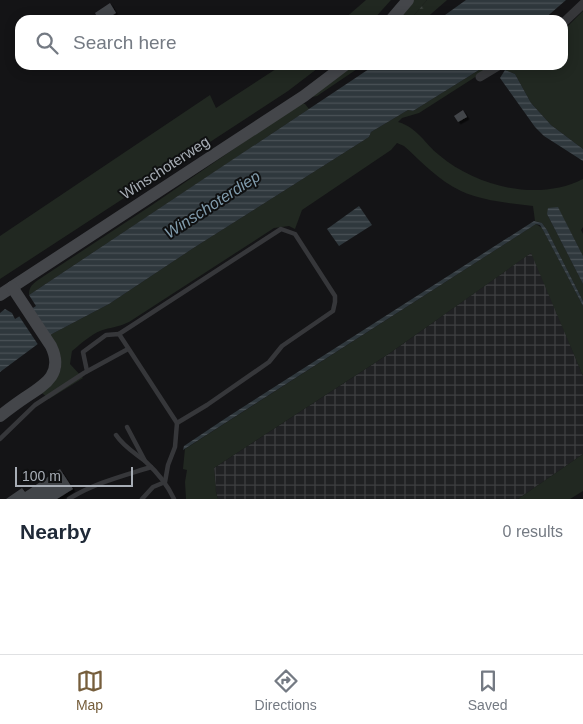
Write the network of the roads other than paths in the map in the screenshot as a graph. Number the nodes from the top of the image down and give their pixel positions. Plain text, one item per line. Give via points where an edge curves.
1 (408, 0) edge
2 (583, 4) edge
3 (395, 15) edge
4 (568, 18) edge
5 (338, 70) edge
6 (492, 70) edge
7 (480, 77) dead end
8 (12, 287) junction
9 (0, 295) edge
10 (119, 334) junction
11 (128, 349) junction
12 (87, 371) junction
13 (0, 416) edge
14 (177, 423) junction
15 (127, 427) dead end
16 (116, 435) dead end
17 (0, 439) edge
18 (146, 462) junction
19 (151, 468) junction
20 (165, 482) junction
21 (68, 499) edge
22 (142, 499) edge
23 (174, 499) edge

1 - 3 main road
2 - 4 street
5 - 8 main road, Winschoterweg via 304,96
6 - 7 street
8 - 9 main road, Winschoterweg
8 - 13 main road via 51,346 55,364 50,379
10 - 11 lane
10 - 12 lane via 106,335 83,352
10 - 14 lane via 281,229 296,234 335,296 333,311 282,346 269,362
11 - 12 lane
11 - 14 lane
12 - 17 lane via 34,405
14 - 20 lane via 175,447
15 - 18 lane
16 - 18 lane via 122,444
18 - 19 lane
19 - 20 lane
19 - 21 lane via 104,482
20 - 22 lane via 153,487
20 - 23 lane

